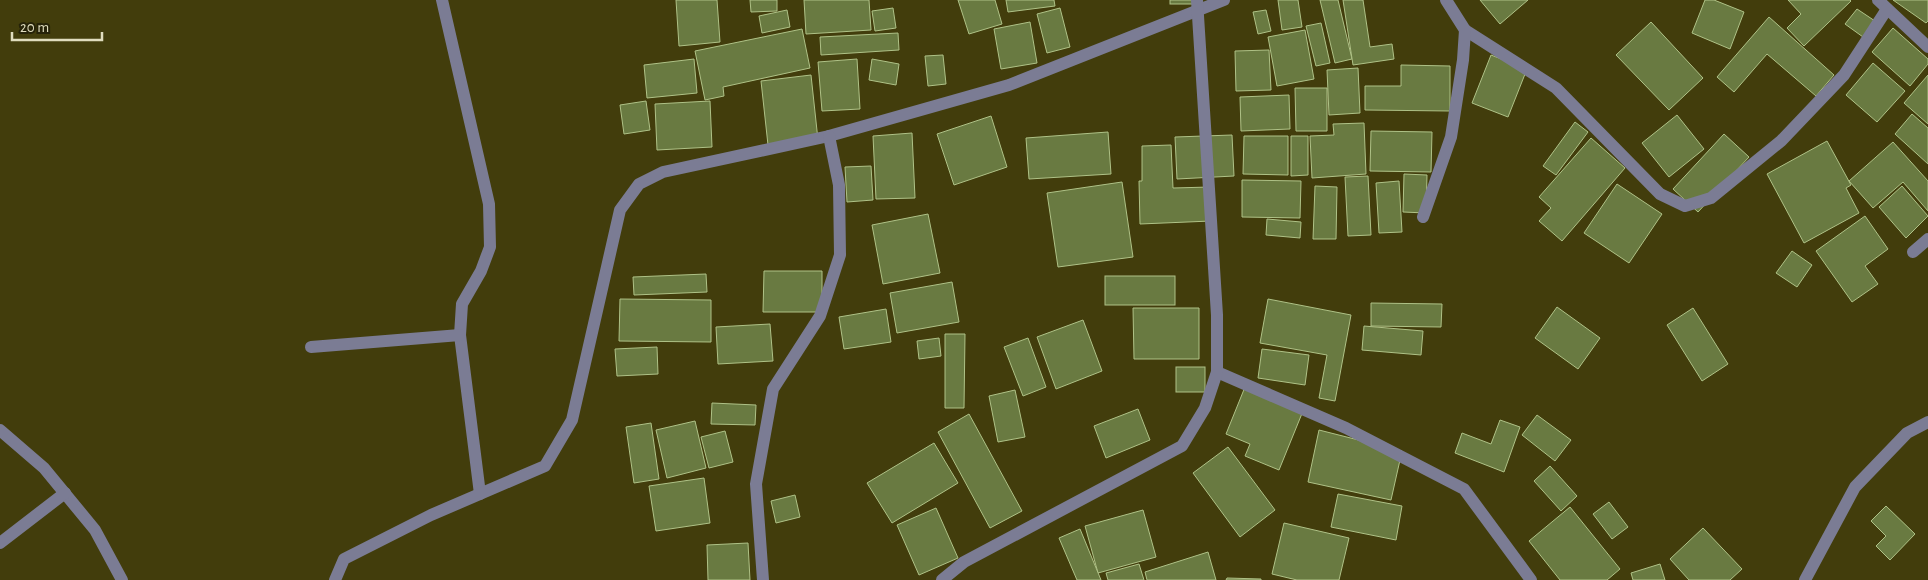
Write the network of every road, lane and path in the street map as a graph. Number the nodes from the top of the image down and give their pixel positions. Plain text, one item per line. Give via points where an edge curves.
1 (442, 0) edge
2 (1224, 0) edge
3 (1446, 0) edge
4 (1197, 5) edge
5 (1882, 5) edge
6 (1465, 30) junction
7 (1928, 46) edge
8 (829, 136) junction
9 (1423, 217) dead end
10 (1928, 238) edge
11 (1913, 252) dead end
12 (460, 335) junction
13 (311, 347) dead end
14 (1217, 372) junction
15 (1928, 422) edge
16 (0, 430) edge
17 (64, 493) junction
18 (480, 494) junction
19 (0, 543) edge
20 (122, 580) edge
21 (335, 580) edge
22 (763, 580) edge
23 (942, 580) edge
24 (1531, 580) edge
25 (1805, 580) edge

1 - 12 street via 489,204 490,247 481,272 462,304
2 - 4 street
3 - 6 street
4 - 8 street via 1010,85
4 - 14 street via 1217,315
5 - 6 street via 1844,75 1781,141 1711,198 1685,206 1660,194 1556,88
5 - 7 street
6 - 9 street via 1451,137
8 - 18 street via 663,172 639,184 620,210 572,420 544,466
8 - 22 street via 839,185 840,255 820,316 772,388 756,484
10 - 11 street
12 - 13 street
12 - 18 street
14 - 23 street via 1205,408 1182,446 964,562
14 - 24 street via 1346,428 1464,489
15 - 25 street via 1906,433 1855,487
16 - 17 street via 44,468
17 - 19 street
17 - 20 street via 96,530
18 - 21 street via 344,559

